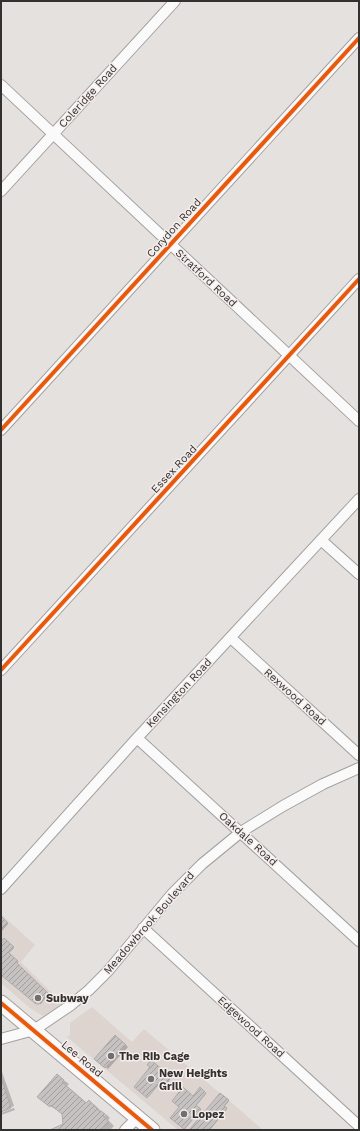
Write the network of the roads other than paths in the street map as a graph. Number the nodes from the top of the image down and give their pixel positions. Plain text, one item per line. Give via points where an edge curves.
1 (175, 1) edge
2 (359, 38) edge
3 (1, 85) edge
4 (54, 134) junction
5 (1, 191) edge
6 (170, 245) junction
7 (359, 280) edge
8 (290, 356) junction
9 (359, 421) edge
10 (1, 430) edge
11 (359, 499) edge
12 (321, 540) junction
13 (359, 574) edge
14 (231, 638) junction
15 (1, 670) edge
16 (137, 738) junction
17 (359, 755) edge
18 (359, 768) edge
19 (240, 832) junction
20 (1, 889) edge
21 (143, 928) junction
22 (359, 941) edge
23 (1, 1003) edge
24 (34, 1030) junction
25 (1, 1039) edge
26 (137, 1118) junction
27 (359, 1126) edge
28 (125, 1130) edge
29 (152, 1130) edge

1 - 4 street, Coleridge Road
2 - 6 street, Corydon Road
3 - 4 street, Stratford Road
4 - 5 street, Coleridge Road
4 - 6 street, Stratford Road
6 - 8 street, Stratford Road
6 - 10 street, Corydon Road
7 - 8 street, Essex Road
8 - 9 street, Stratford Road
8 - 15 street, Essex Road
11 - 12 street, Kensington Road
12 - 13 street
12 - 14 street, Kensington Road
14 - 16 street, Kensington Road
14 - 17 street, Rexwood Road
16 - 19 street, Oakdale Road
16 - 20 street, Kensington Road
18 - 19 street, Meadowbrook Boulevard via 316,788
19 - 21 street, Meadowbrook Boulevard via 202,864
19 - 22 street, Oakdale Road
21 - 24 street, Meadowbrook Boulevard via 89,990
21 - 27 street, Edgewood Road
23 - 24 main road, Lee Road
24 - 25 street, Meadowbrook Boulevard
24 - 26 main road, Lee Road
26 - 28 street
26 - 29 main road, Lee Road

